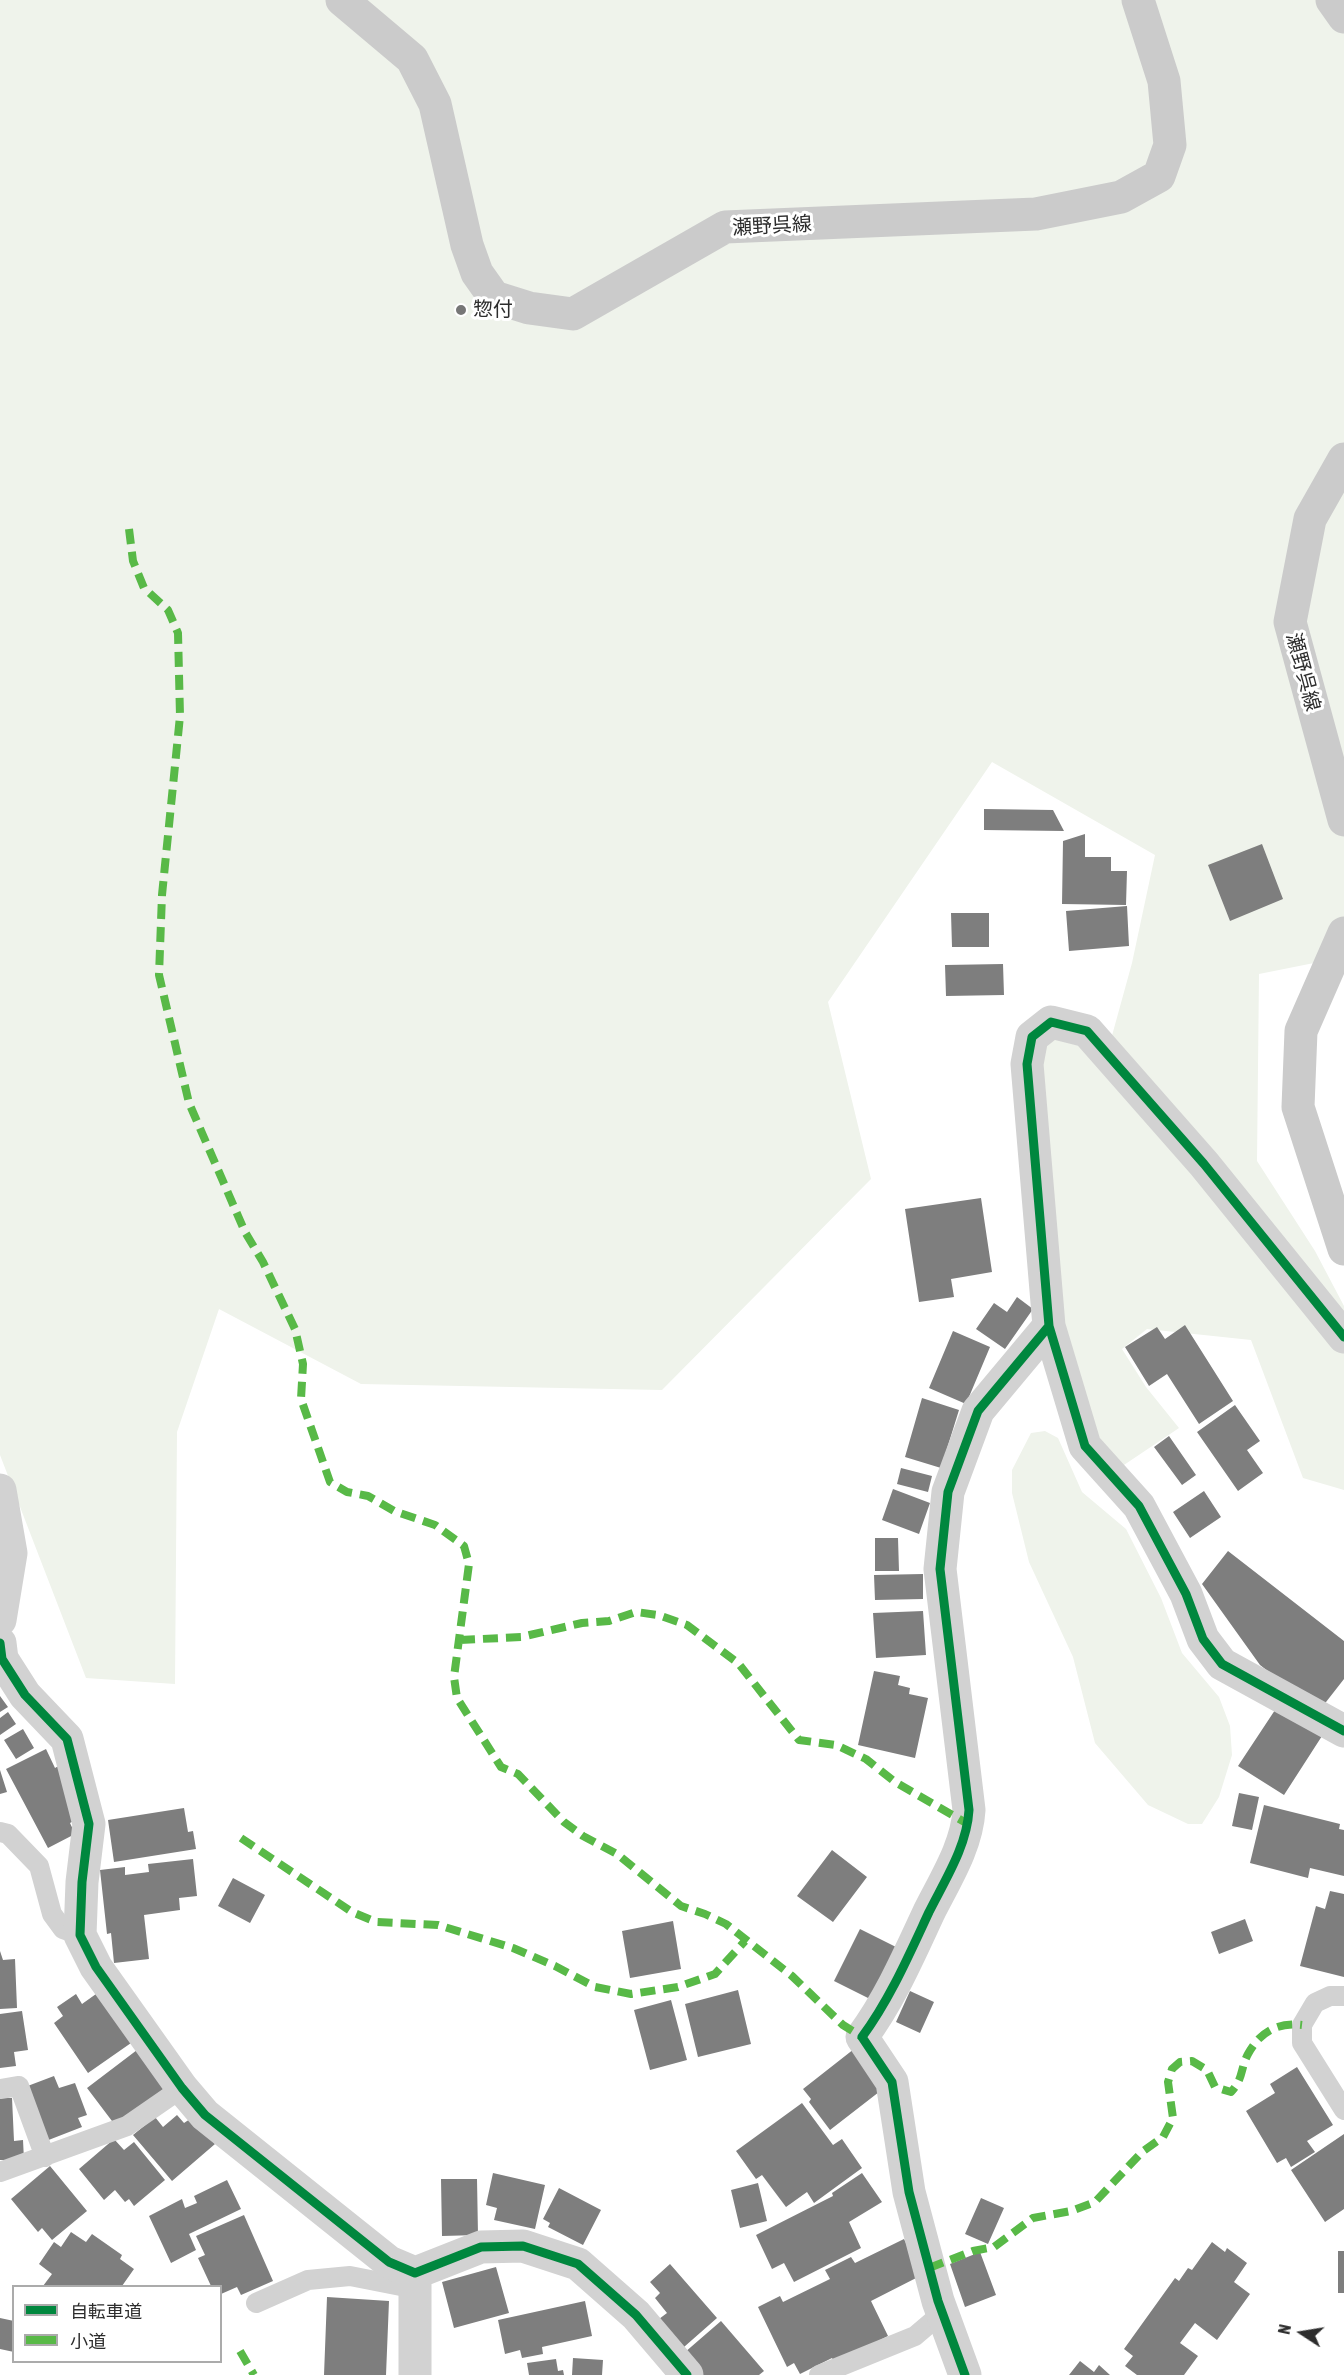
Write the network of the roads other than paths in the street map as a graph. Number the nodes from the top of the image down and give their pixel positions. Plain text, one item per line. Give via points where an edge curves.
1 (342, 0) edge
2 (1138, 0) edge
3 (1332, 0) edge
4 (1344, 18) edge
5 (1344, 459) edge
6 (1344, 819) edge
7 (1344, 933) edge
8 (1344, 1250) edge
9 (1049, 1326) junction
10 (1344, 1337) edge
11 (0, 1490) edge
12 (0, 1620) edge
13 (0, 1643) edge
14 (1344, 1731) edge
15 (0, 1832) edge
16 (80, 1935) junction
17 (1344, 1996) edge
18 (182, 2088) junction
19 (0, 2089) edge
20 (1344, 2109) edge
21 (45, 2157) junction
22 (0, 2172) edge
23 (416, 2281) junction
24 (256, 2303) dead end
25 (942, 2313) junction
26 (415, 2375) edge
27 (687, 2375) edge
28 (819, 2375) edge
29 (965, 2375) edge

1 - 2 main road, 瀬野呉線 via 412,59 435,104 477,273 494,297 529,308 573,314 725,227 1035,214 1121,197 1159,176 1170,145 1164,81
3 - 4 main road
5 - 6 main road, 瀬野呉線 via 1310,519 1290,622
7 - 8 main road via 1301,1031 1298,1107
9 - 10 street via 1027,1064 1032,1037 1051,1022 1088,1031 1204,1164
9 - 14 street via 1085,1446 1139,1506 1186,1594 1203,1639 1222,1664
9 - 25 street via 978,1411 948,1492 940,1569 968,1824 882,2010 862,2037 892,2082 909,2192
11 - 12 street via 11,1553
13 - 16 street via 2,1659 25,1695 67,1739 90,1824
15 - 16 lane via 8,1834 39,1866 52,1914 63,1929
16 - 18 street via 96,1967
17 - 20 lane via 1315,2002 1302,2025 1302,2043
18 - 21 lane via 127,2126
18 - 23 street via 205,2115
19 - 21 lane via 19,2086
21 - 22 lane
23 - 24 lane via 350,2276 308,2280
23 - 26 street
23 - 27 street via 482,2247 523,2246 578,2264 636,2315
25 - 28 lane via 915,2336
25 - 29 street

